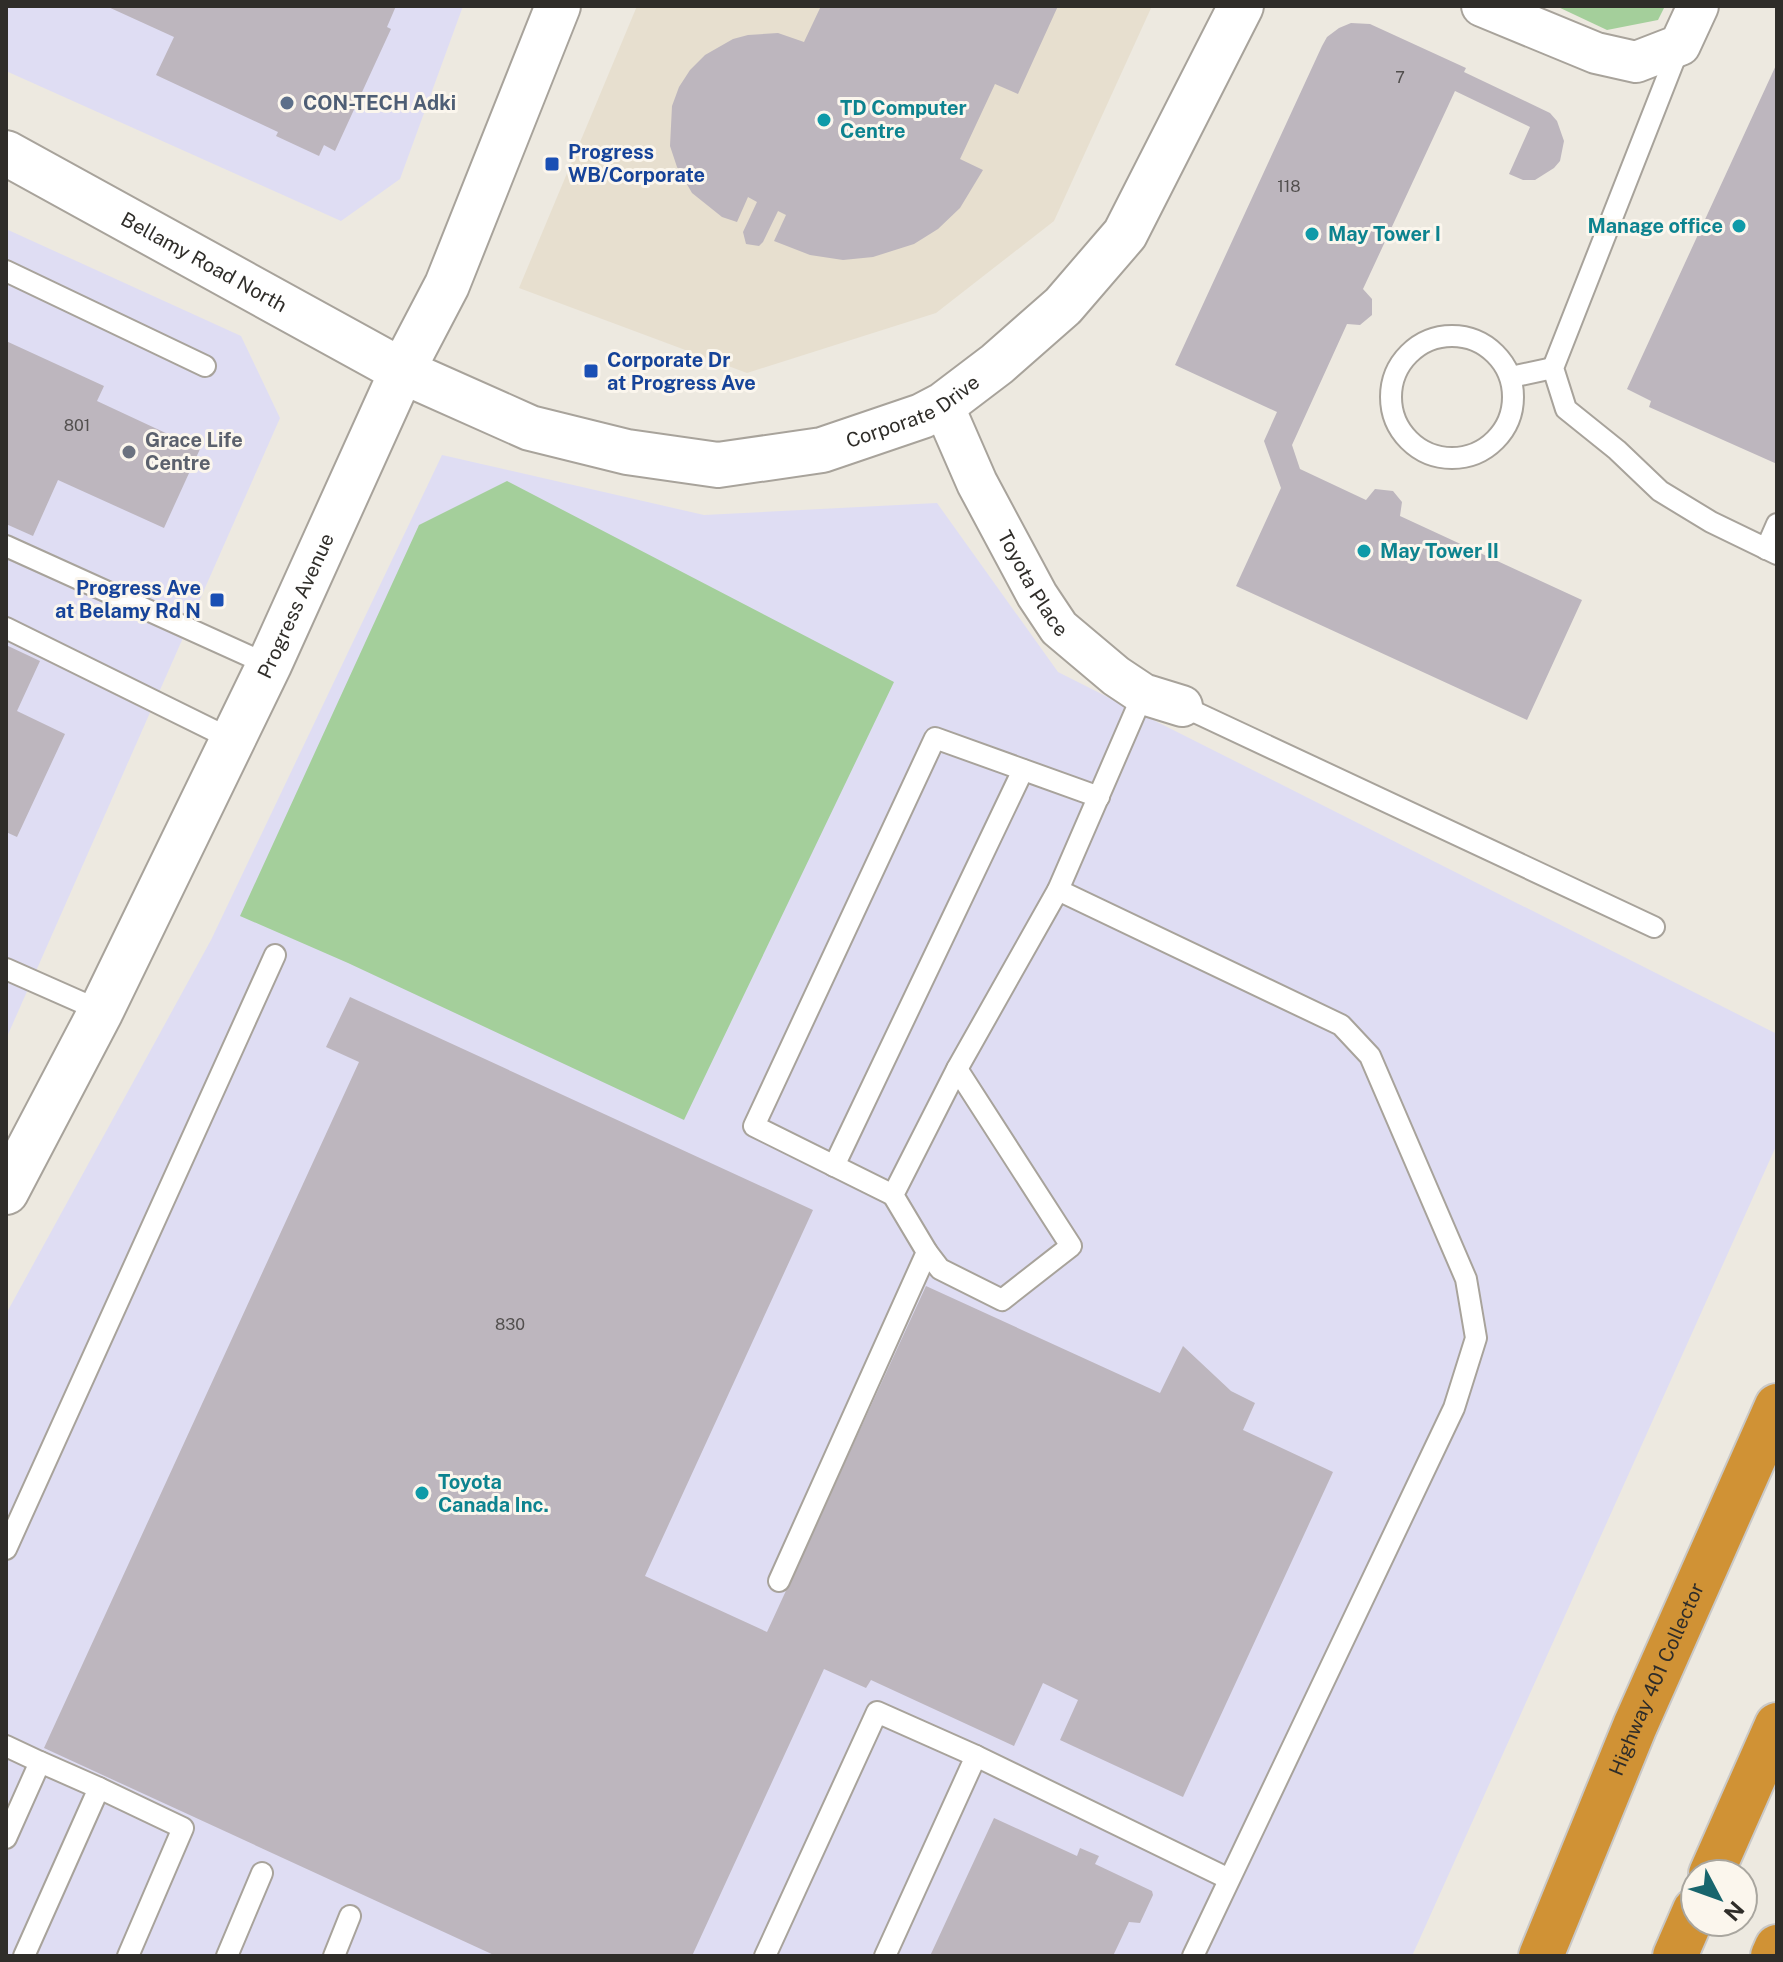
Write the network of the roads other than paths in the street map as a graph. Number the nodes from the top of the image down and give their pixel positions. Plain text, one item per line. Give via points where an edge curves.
1 (558, 6) edge
2 (1241, 6) edge
3 (1482, 6) edge
4 (1698, 6) edge
5 (1680, 45) junction
6 (9, 162) edge
7 (6, 271) edge
8 (205, 366) dead end
9 (1553, 368) junction
10 (402, 371) junction
11 (1511, 377) junction
12 (943, 405) junction
13 (1777, 524) edge
14 (6, 546) edge
15 (1772, 551) edge
16 (6, 628) edge
17 (269, 665) junction
18 (1143, 694) junction
19 (1182, 706) joint
20 (233, 740) junction
21 (1023, 770) junction
22 (1099, 797) junction
23 (1058, 890) junction
24 (1654, 927) dead end
25 (275, 955) dead end
26 (6, 969) edge
27 (101, 1011) junction
28 (957, 1069) junction
29 (834, 1166) junction
30 (6, 1192) edge
31 (893, 1195) junction
32 (927, 1252) junction
33 (1777, 1406) edge
34 (6, 1549) edge
35 (779, 1581) dead end
36 (1777, 1725) edge
37 (6, 1746) edge
38 (976, 1756) junction
39 (40, 1762) junction
40 (99, 1788) junction
41 (6, 1838) edge
42 (1718, 1858) edge
43 (262, 1873) dead end
44 (1229, 1879) junction
45 (350, 1916) dead end
46 (1777, 1947) edge
47 (24, 1956) edge
48 (128, 1956) edge
49 (227, 1956) edge
50 (334, 1956) edge
51 (765, 1956) edge
52 (885, 1956) edge
53 (1193, 1956) edge
54 (1541, 1956) edge
55 (1773, 1956) edge

1 - 10 street, Progress Avenue via 447,285
2 - 12 street, Corporate Drive via 1125,234 1063,306
3 - 5 street via 1596,53 1636,62
4 - 5 street
5 - 9 lane
6 - 10 street, Bellamy Road North
7 - 8 lane
9 - 11 lane
9 - 15 lane via 1566,409 1660,491
10 - 12 street, Corporate Drive via 530,428 627,452 718,465 822,450
10 - 17 street, Progress Avenue
11 - 11 lane via 1485,344 1466,337 1425,341 1396,370 1391,410 1412,445 1429,455 1469,457 1502,434 1511,416
12 - 18 street, Toyota Place via 977,483 1059,628
13 - 15 lane
14 - 17 lane
16 - 20 lane
17 - 20 street, Progress Avenue
18 - 19 street, Toyota Place
18 - 22 lane
19 - 24 lane
20 - 27 street, Progress Avenue
21 - 22 lane
21 - 29 lane
21 - 29 lane via 935,738 754,1126
22 - 23 lane
23 - 28 lane
23 - 44 lane via 1341,1025 1370,1056 1466,1279 1476,1338 1454,1408
25 - 34 lane
26 - 27 lane
27 - 30 street, Progress Avenue
28 - 31 lane
28 - 32 lane via 1071,1246 1002,1300 940,1269
29 - 31 lane
31 - 32 lane
32 - 35 lane
33 - 54 highway, Highway 401 Collector via 1635,1726
36 - 42 highway
37 - 39 lane
38 - 44 lane
38 - 51 lane via 877,1712
38 - 52 lane
39 - 40 lane
39 - 41 lane
40 - 47 lane
40 - 48 lane via 183,1828
43 - 49 lane
44 - 53 lane
45 - 50 lane
46 - 55 highway

